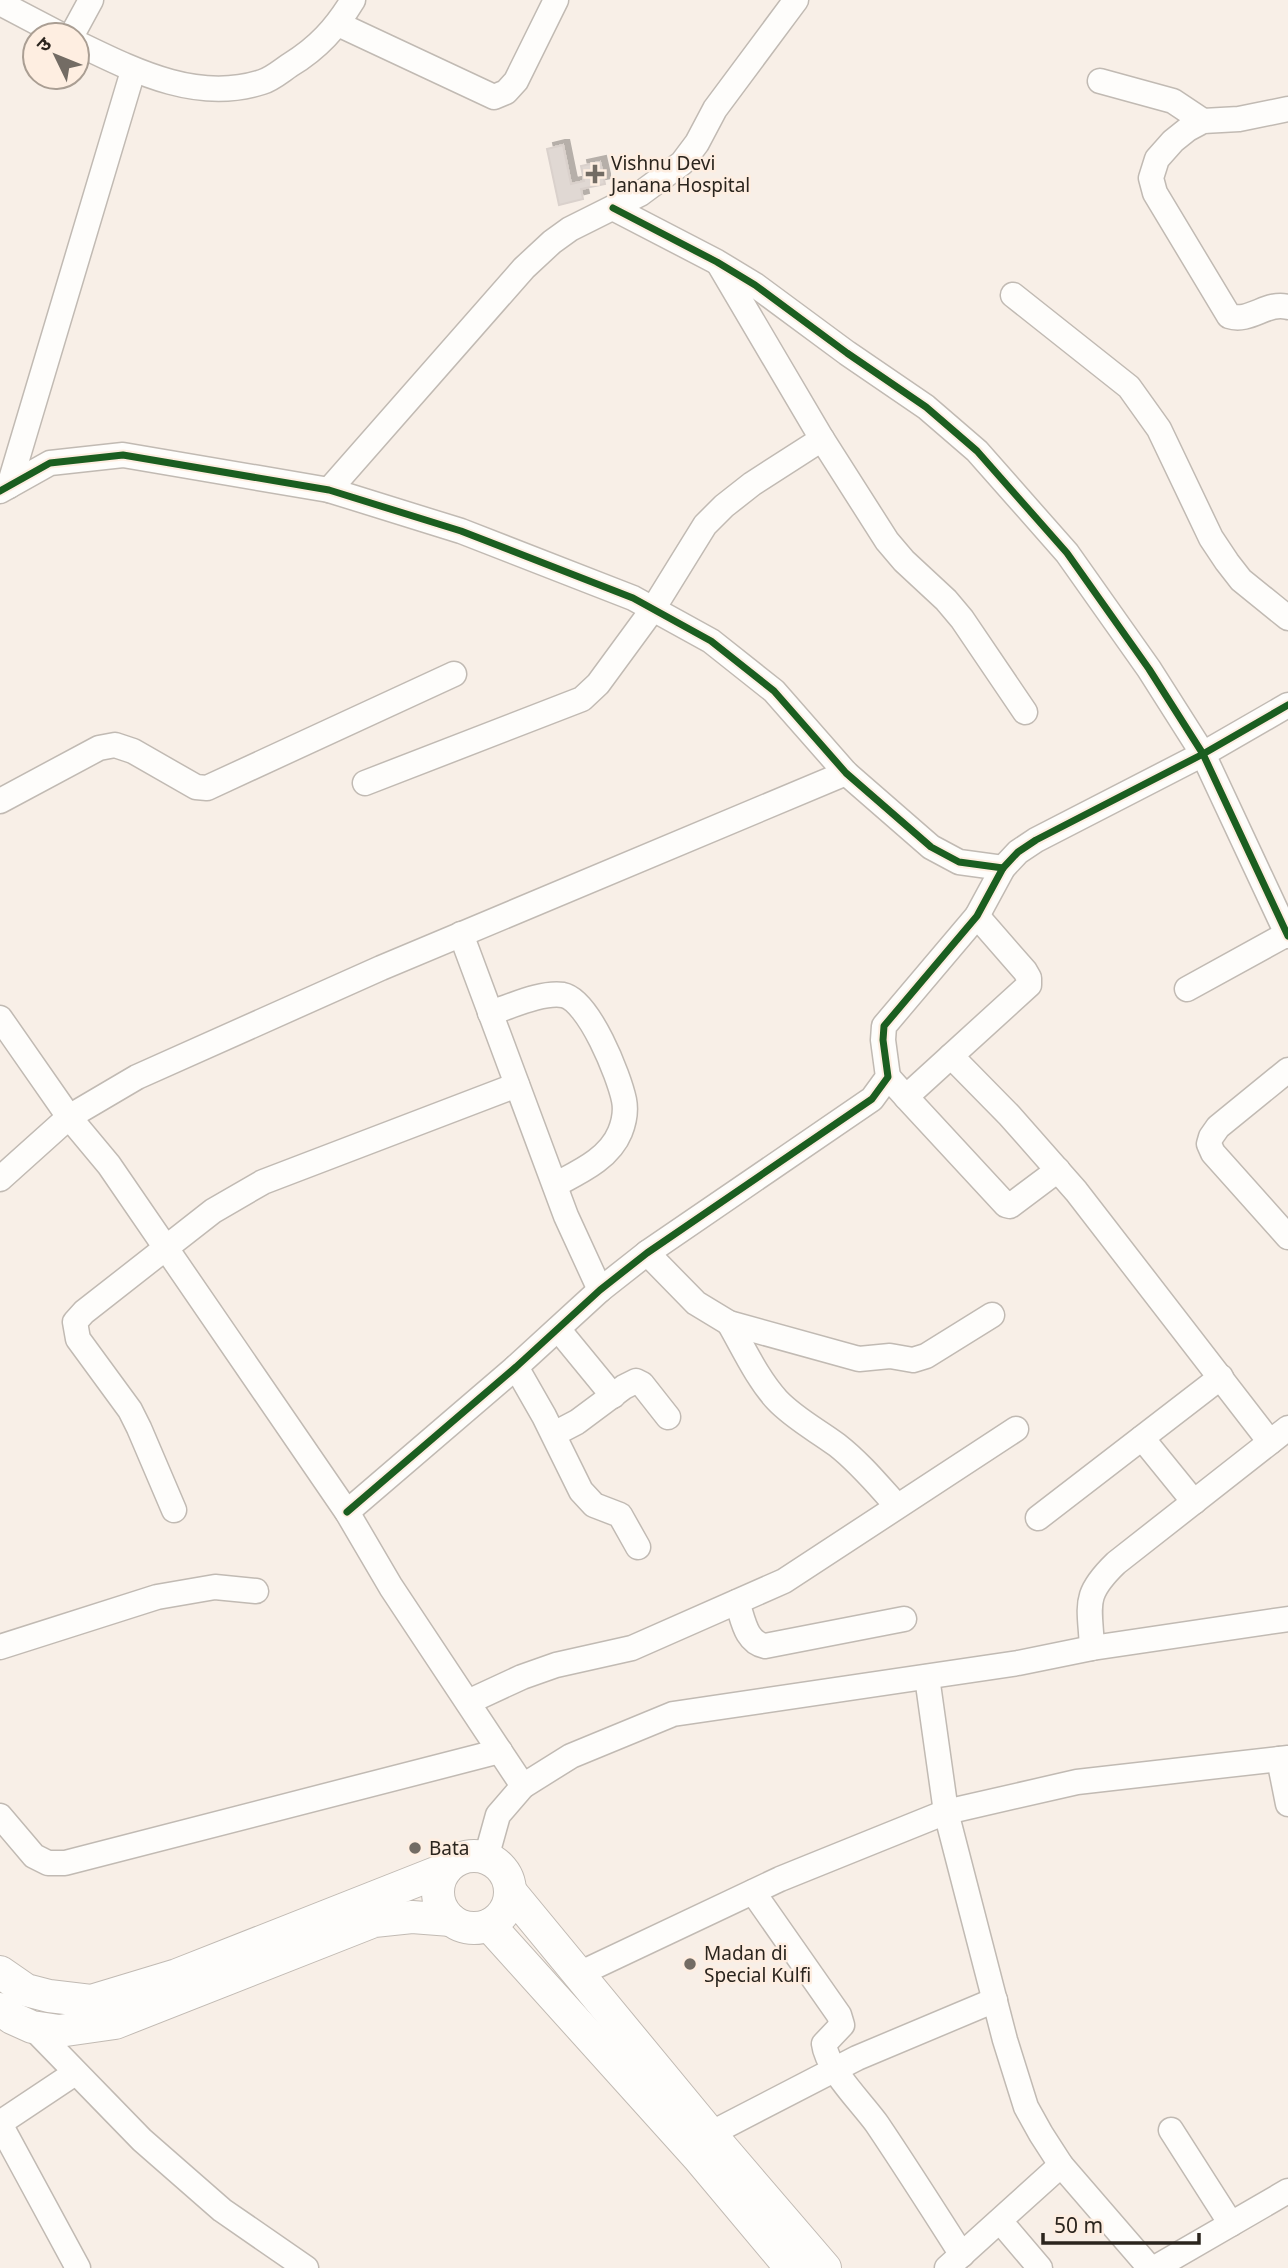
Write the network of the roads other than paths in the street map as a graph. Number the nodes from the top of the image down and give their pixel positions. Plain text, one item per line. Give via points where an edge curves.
1 (91, 0) edge
2 (353, 0) edge
3 (556, 0) edge
4 (796, 0) edge
5 (0, 3) edge
6 (34, 21) edge
7 (80, 21) edge
8 (338, 24) junction
9 (91, 50) edge
10 (133, 71) junction
11 (1100, 81) dead end
12 (1288, 108) edge
13 (1203, 121) junction
14 (613, 208) junction
15 (718, 262) junction
16 (1013, 295) dead end
17 (1288, 307) edge
18 (822, 439) junction
19 (4, 488) edge
20 (329, 490) junction
21 (653, 609) junction
22 (1288, 618) edge
23 (454, 674) dead end
24 (1288, 705) edge
25 (1025, 712) dead end
26 (1203, 754) junction
27 (846, 773) junction
28 (365, 783) dead end
29 (0, 802) edge
30 (1003, 869) junction
31 (977, 916) junction
32 (461, 934) junction
33 (1288, 935) edge
34 (1187, 989) dead end
35 (490, 1013) junction
36 (0, 1018) edge
37 (951, 1056) junction
38 (1288, 1070) edge
39 (888, 1077) junction
40 (517, 1085) junction
41 (905, 1097) junction
42 (69, 1117) junction
43 (1058, 1171) junction
44 (0, 1179) edge
45 (555, 1185) junction
46 (1288, 1237) edge
47 (165, 1247) junction
48 (647, 1253) junction
49 (600, 1290) junction
50 (992, 1315) dead end
51 (729, 1323) junction
52 (558, 1329) junction
53 (516, 1367) junction
54 (1221, 1377) junction
55 (613, 1396) junction
56 (668, 1417) dead end
57 (1016, 1429) dead end
58 (554, 1434) junction
59 (1279, 1435) edge
60 (1142, 1438) junction
61 (1194, 1502) junction
62 (897, 1506) junction
63 (174, 1510) dead end
64 (347, 1511) junction
65 (1038, 1518) dead end
66 (638, 1547) dead end
67 (256, 1591) dead end
68 (737, 1602) junction
69 (904, 1619) dead end
70 (1288, 1619) edge
71 (0, 1647) edge
72 (1092, 1648) junction
73 (927, 1677) junction
74 (468, 1702) junction
75 (500, 1751) junction
76 (1284, 1759) edge
77 (523, 1786) junction
78 (1288, 1804) edge
79 (946, 1812) junction
80 (0, 1816) edge
81 (486, 1858) junction
82 (446, 1869) junction
83 (510, 1891) junction
84 (753, 1892) junction
85 (451, 1920) junction
86 (489, 1925) junction
87 (0, 1972) edge
88 (579, 1974) junction
89 (995, 2000) junction
90 (0, 2009) edge
91 (32, 2027) junction
92 (835, 2069) junction
93 (75, 2073) junction
94 (0, 2123) edge
95 (1171, 2130) dead end
96 (710, 2134) junction
97 (1062, 2165) junction
98 (1288, 2191) edge
99 (1000, 2221) junction
100 (1231, 2224) junction
101 (955, 2261) edge
102 (78, 2268) edge
103 (306, 2268) edge
104 (790, 2268) edge
105 (825, 2268) edge
106 (1040, 2268) edge
107 (1152, 2268) edge

1 - 7 street
2 - 8 street
3 - 8 street via 516,81 494,97
4 - 14 street via 715,109 682,163
5 - 6 street
8 - 10 street via 305,56 265,82 225,91
9 - 10 street
10 - 19 street
11 - 13 street via 1173,101
12 - 13 street
13 - 17 street via 1173,141 1157,159 1151,178 1155,193 1229,316
14 - 15 street
14 - 20 street via 570,229 524,268
15 - 18 street
15 - 26 street via 926,407 977,451 1067,553
16 - 22 street via 1129,387 1159,429 1227,562 1257,595
18 - 21 street via 752,484 705,525
18 - 25 street via 887,541 962,619
19 - 20 street via 50,463 124,455
20 - 21 street via 461,531
21 - 27 street via 711,641 774,691
21 - 28 street via 582,699
23 - 29 street via 207,788 196,787 115,745 99,748
24 - 26 street
26 - 30 street via 1036,840
26 - 33 street
27 - 30 street via 948,858
27 - 32 street
30 - 31 street
31 - 37 street via 1025,971 1029,985
31 - 39 street via 884,1026
32 - 35 street
32 - 42 street via 199,1047
33 - 34 street
35 - 40 street
35 - 45 street via 550,995 566,995 580,1005 599,1034 624,1100 624,1119 611,1147 595,1163
36 - 42 street
37 - 41 street
37 - 43 street
38 - 46 street via 1218,1127 1209,1144
39 - 41 street
39 - 48 street via 873,1099
40 - 45 street
40 - 47 street via 263,1182 213,1210
41 - 43 street via 1006,1205
42 - 44 street
42 - 47 street via 109,1165
43 - 54 street
45 - 49 street
47 - 63 street via 84,1312 75,1322 75,1331 130,1410
47 - 64 street
48 - 49 street
48 - 51 street via 696,1303
49 - 52 street
50 - 51 street via 913,1360 890,1356 859,1359
51 - 62 street via 777,1400 869,1474
52 - 53 street
52 - 55 street
53 - 58 street
53 - 64 street
54 - 59 street
54 - 60 street
55 - 56 street via 636,1381
55 - 58 street
57 - 62 street
58 - 66 street via 581,1491 594,1505 620,1516
59 - 61 street
60 - 61 street
60 - 65 street
61 - 72 street via 1116,1563 1092,1591
62 - 68 street via 784,1581
64 - 74 street via 391,1587
67 - 71 street via 215,1587 157,1597
68 - 69 street via 748,1635 765,1646
68 - 74 street via 632,1648 522,1676
70 - 72 street
72 - 73 street
73 - 77 street via 673,1714 571,1756
73 - 79 street
74 - 75 street
75 - 77 street
75 - 80 street via 65,1863 48,1863 34,1856
76 - 78 street
76 - 79 street via 1077,1782
77 - 81 street via 498,1815
79 - 84 street
79 - 89 street
81 - 82 main road via 458,1859
81 - 83 main road via 498,1865
82 - 85 main road via 438,1896
82 - 87 main road via 177,1975 91,2001 26,1990
83 - 86 main road via 508,1904
83 - 88 main road
84 - 88 street
84 - 92 street via 839,2015 842,2025 824,2044
85 - 86 main road via 473,1928
85 - 91 main road via 412,1917 374,1921 115,2023 59,2031
86 - 104 main road via 698,2157
88 - 96 main road
89 - 92 street
89 - 97 street via 1026,2107
90 - 91 main road
91 - 93 street
92 - 96 street
92 - 101 street via 876,2123
93 - 94 street
93 - 103 street via 222,2210
94 - 102 street
95 - 100 street
96 - 105 main road
97 - 99 street
97 - 107 street
98 - 100 street
99 - 101 street
99 - 106 street
100 - 107 street

